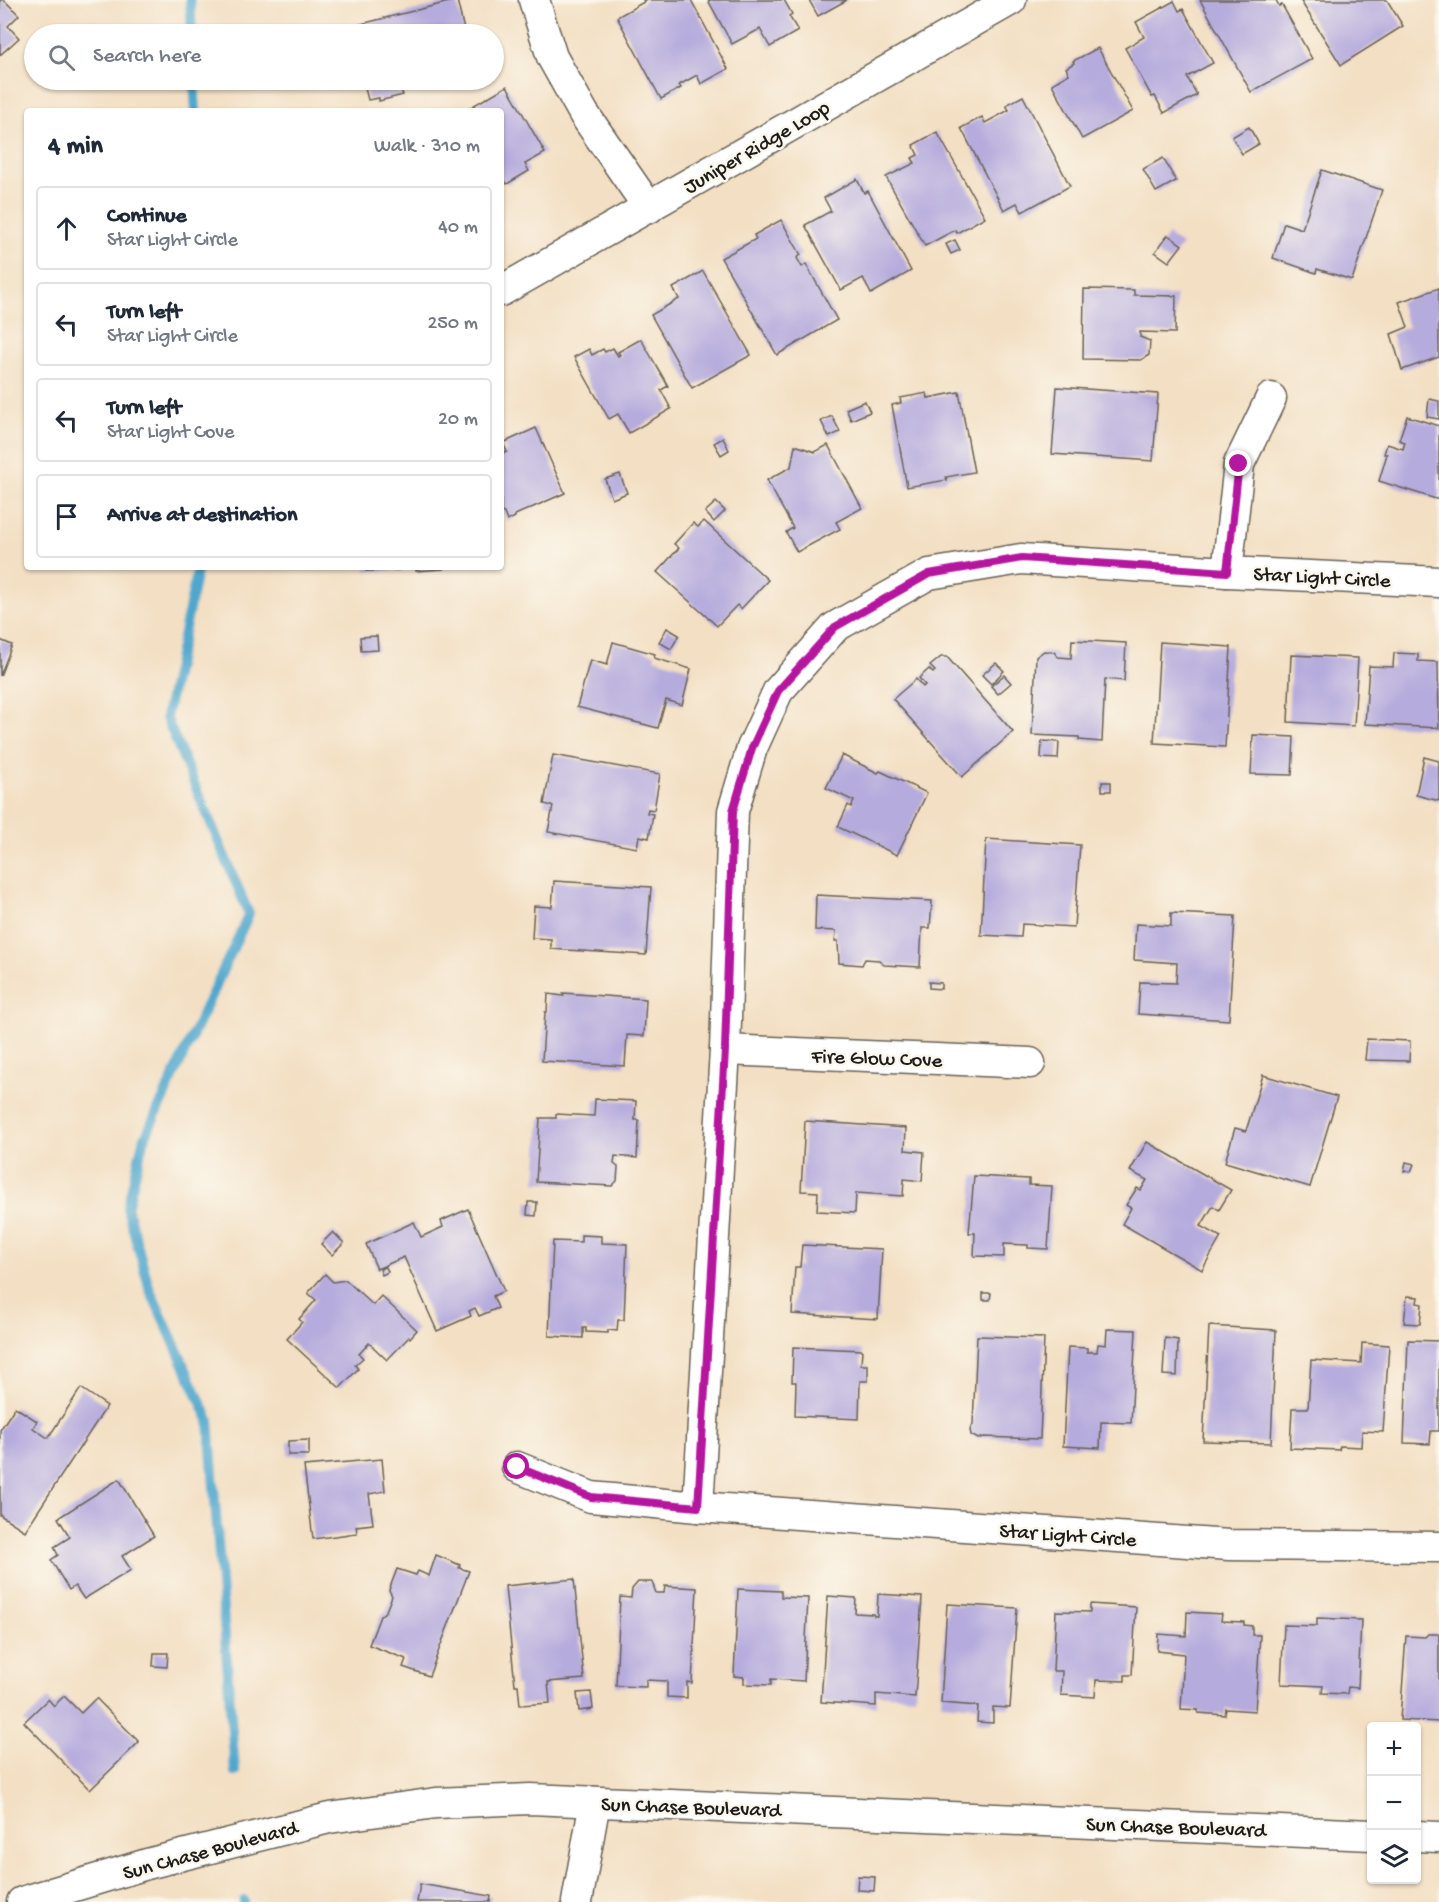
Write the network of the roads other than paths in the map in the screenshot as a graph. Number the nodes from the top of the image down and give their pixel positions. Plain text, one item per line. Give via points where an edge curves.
1 (534, 0) edge
2 (1011, 0) edge
3 (649, 208) junction
4 (504, 289) edge
5 (1271, 398) dead end
6 (1227, 572) junction
7 (1439, 582) edge
8 (725, 1050) junction
9 (1030, 1063) dead end
10 (517, 1467) dead end
11 (698, 1507) junction
12 (1439, 1547) edge
13 (595, 1802) junction
14 (1367, 1834) edge
15 (1421, 1836) edge
16 (1439, 1837) edge
17 (22, 1902) edge
18 (577, 1902) edge

1 - 3 street via 552,57 584,114
2 - 3 street, Juniper Ridge Loop
3 - 4 street, Juniper Ridge Loop
5 - 6 street via 1239,464
6 - 7 street, Star Light Circle
6 - 8 street, Star Light Circle via 1022,558 929,574 835,627 778,691 752,748 733,811
8 - 9 street, Fire Glow Cove
8 - 11 street, Star Light Circle
10 - 11 street, Star Light Circle via 591,1497
11 - 12 street, Star Light Circle via 1228,1545
13 - 14 street, Sun Chase Boulevard
13 - 17 street, Sun Chase Boulevard via 530,1799 436,1803 329,1818 147,1864
13 - 18 street
15 - 16 street

